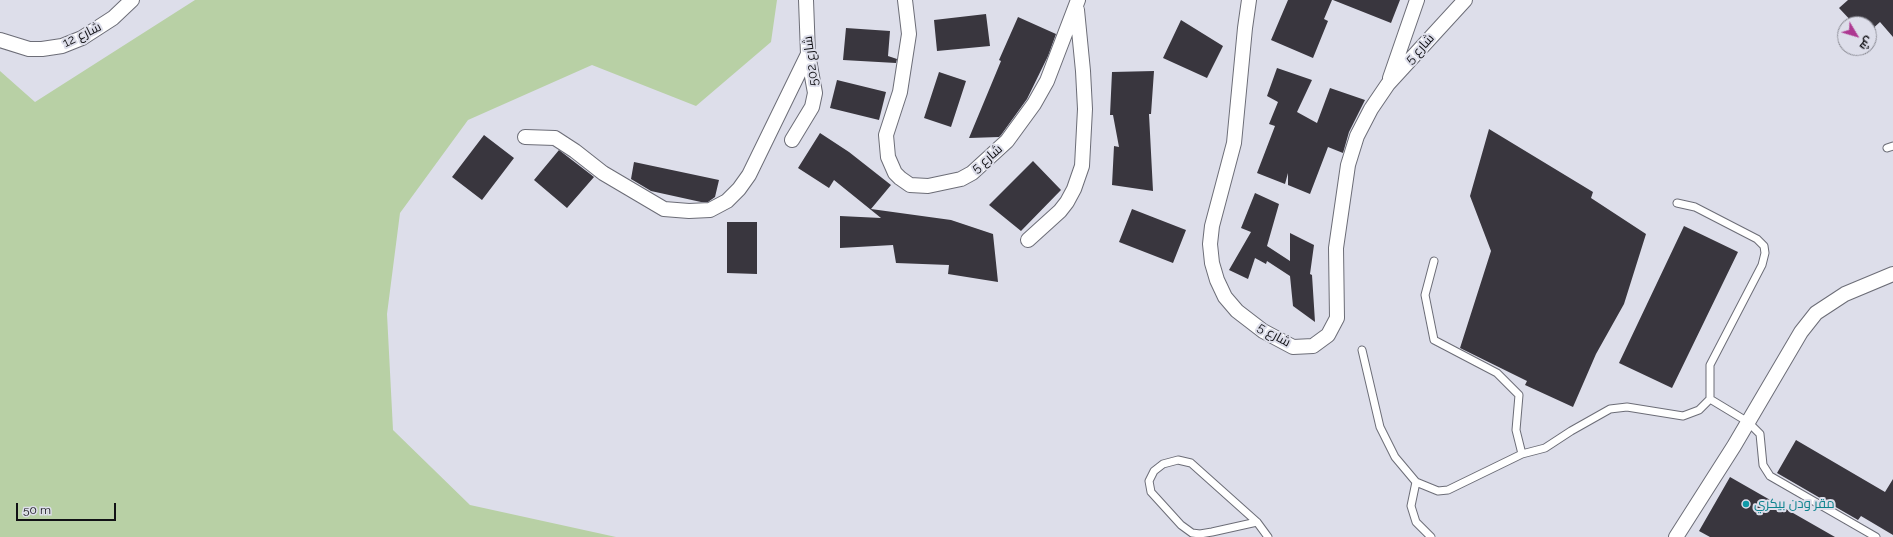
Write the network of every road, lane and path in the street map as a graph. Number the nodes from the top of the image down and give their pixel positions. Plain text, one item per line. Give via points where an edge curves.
1 (132, 0) edge
2 (806, 0) edge
3 (905, 0) edge
4 (1249, 0) edge
5 (1417, 0) edge
6 (1465, 0) edge
7 (1077, 3) edge
8 (0, 40) edge
9 (808, 54) junction
10 (1388, 84) junction
11 (524, 137) dead end
12 (792, 140) dead end
13 (1677, 203) dead end
14 (1028, 240) dead end
15 (1434, 261) dead end
16 (1893, 274) edge
17 (1362, 350) dead end
18 (1710, 399) junction
19 (1748, 422) junction
20 (1522, 454) junction
21 (1416, 482) junction
22 (1257, 522) junction
23 (1268, 537) edge
24 (1431, 537) edge
25 (1676, 537) edge
26 (1876, 537) edge

1 - 8 street, شارع 12 via 104,25 62,46 29,48
2 - 9 street, شارع 502
3 - 7 street, شارع 5 via 909,34 900,92 886,135 888,157 900,178 910,185 928,186 955,181 972,173 1007,141 1047,81
4 - 10 street, شارع 5 via 1234,143 1212,226 1212,263 1217,280 1237,311 1263,332 1294,347 1312,346 1328,335 1337,318 1336,248 1348,165 1357,136
5 - 10 street
6 - 10 street, شارع 5
7 - 14 street via 1085,109 1082,166 1078,181 1067,202
9 - 11 street via 749,175 740,189 727,201 710,210 664,209 602,173 576,151 555,138
9 - 12 street, شارع 502 via 815,93 812,107
13 - 18 lane via 1695,208 1757,239 1764,246 1762,265 1710,365
15 - 20 lane via 1425,295 1434,340 1497,373 1519,395 1516,430
16 - 19 street via 1845,294 1816,313 1801,332
17 - 21 lane via 1380,427 1395,457
18 - 19 lane
18 - 20 lane via 1699,410 1683,416 1627,407 1610,409 1545,448
19 - 25 street
19 - 26 lane via 1760,434 1763,465 1770,476
20 - 21 lane via 1448,490 1438,491
21 - 24 lane via 1411,506 1416,522
22 - 22 lane via 1191,463 1178,460 1163,464 1154,471 1149,481 1151,492 1181,526 1192,533 1212,532
22 - 23 lane

